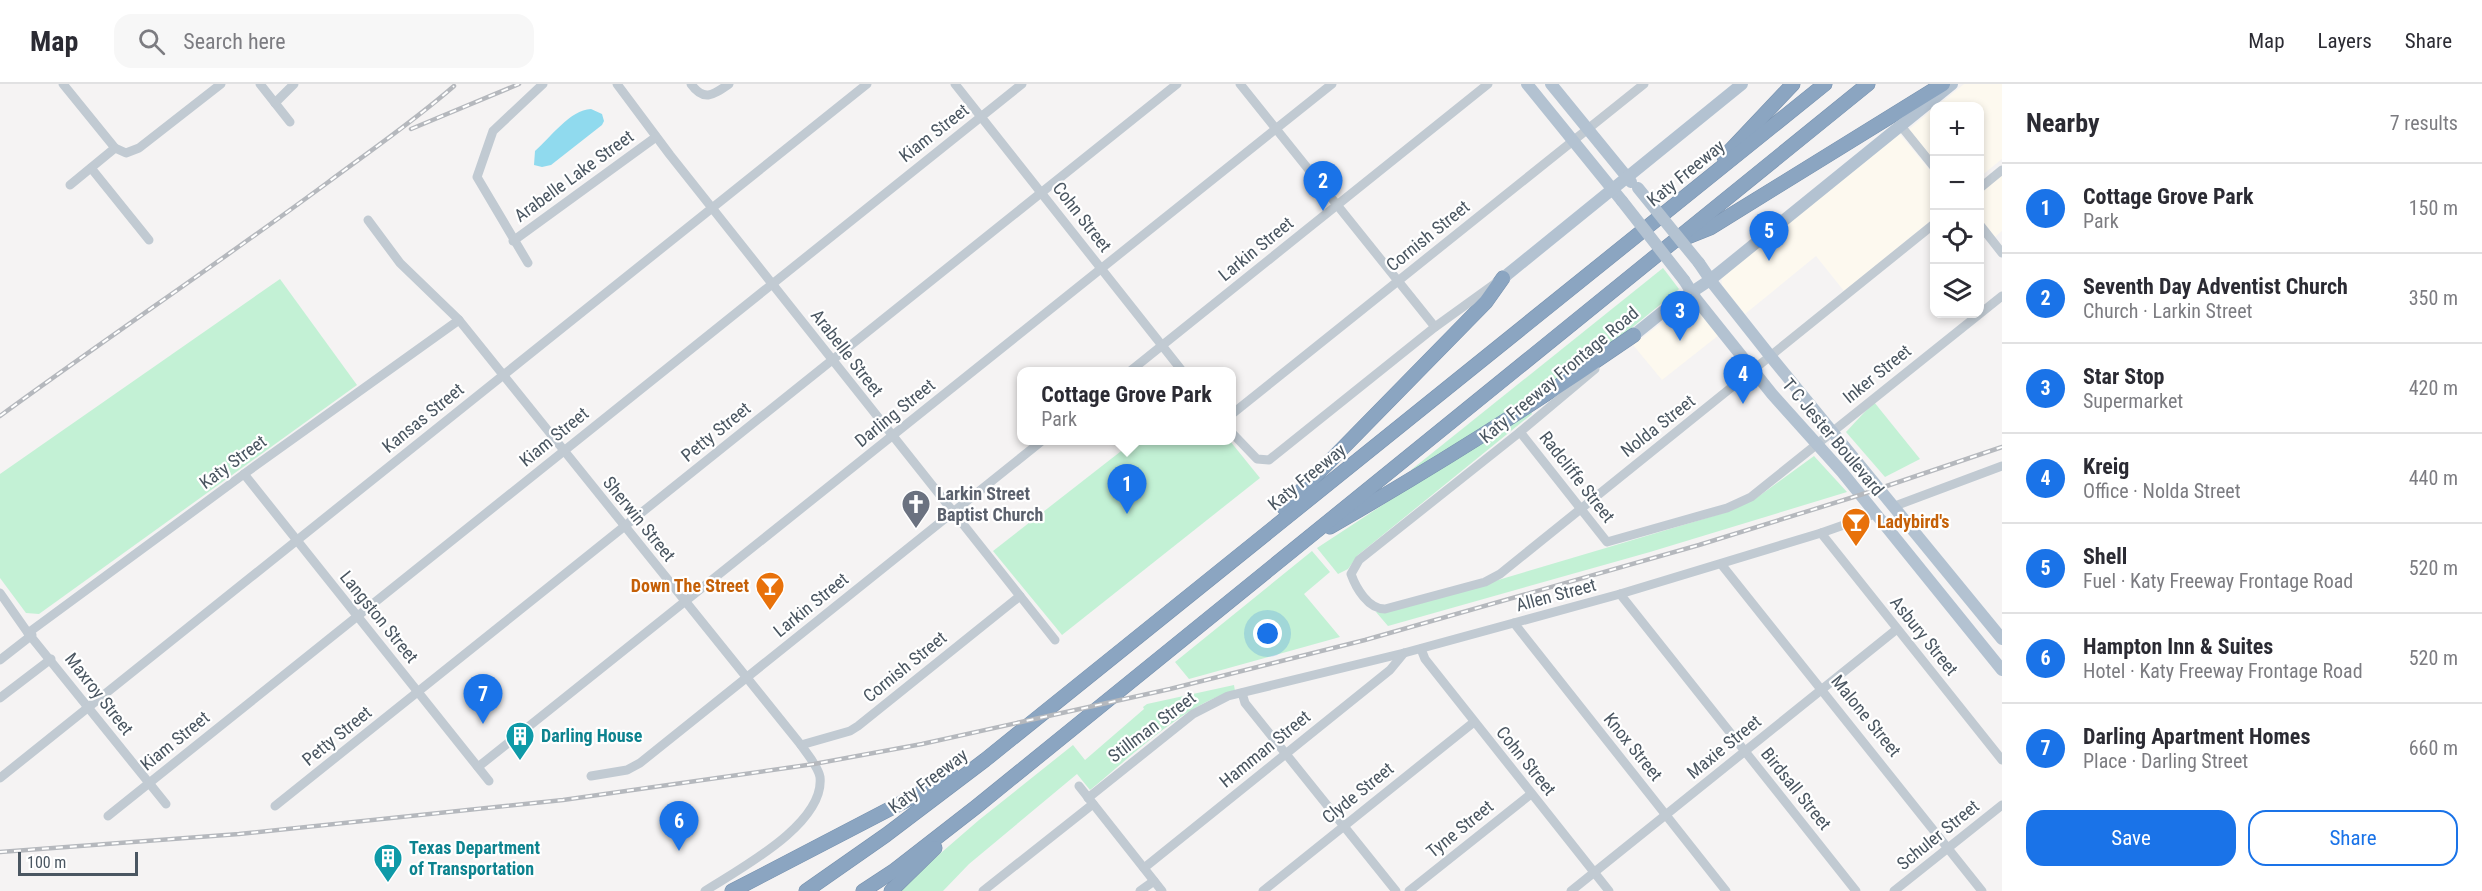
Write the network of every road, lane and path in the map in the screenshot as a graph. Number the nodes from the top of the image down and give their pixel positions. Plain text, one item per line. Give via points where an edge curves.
1 (63, 84) edge
2 (221, 84) edge
3 (260, 84) edge
4 (294, 84) edge
5 (543, 84) edge
6 (616, 84) edge
7 (691, 84) edge
8 (729, 84) edge
9 (867, 84) edge
10 (955, 84) edge
11 (1022, 84) edge
12 (1177, 84) edge
13 (1240, 84) edge
14 (1332, 84) edge
15 (1488, 84) edge
16 (1527, 84) edge
17 (1551, 84) edge
18 (1644, 84) edge
19 (1742, 84) edge
20 (1792, 84) edge
21 (1825, 84) edge
22 (1868, 84) edge
23 (1943, 84) edge
24 (1952, 84) edge
25 (209, 88) edge
26 (275, 103) junction
27 (982, 117) junction
28 (290, 122) dead end
29 (1901, 126) junction
30 (1276, 129) junction
31 (1588, 129) junction
32 (656, 137) junction
33 (1573, 141) junction
34 (118, 150) junction
35 (1930, 161) edge
36 (91, 168) junction
37 (2002, 170) edge
38 (1626, 177) junction
39 (70, 185) dead end
40 (1984, 185) edge
41 (1612, 189) junction
42 (1042, 192) junction
43 (1689, 194) junction
44 (1337, 205) junction
45 (712, 208) junction
46 (368, 220) dead end
47 (1930, 228) edge
48 (1984, 230) edge
49 (149, 240) dead end
50 (513, 241) junction
51 (1667, 245) junction
52 (2002, 253) edge
53 (528, 263) dead end
54 (1102, 268) junction
55 (1503, 278) junction
56 (1710, 280) junction
57 (1398, 281) junction
58 (772, 283) junction
59 (1692, 293) junction
60 (2002, 296) edge
61 (459, 320) junction
62 (1435, 327) junction
63 (1634, 335) junction
64 (1162, 345) junction
65 (1771, 357) junction
66 (832, 360) junction
67 (1135, 367) edge
68 (1179, 367) edge
69 (1754, 371) junction
70 (503, 375) junction
71 (1236, 411) edge
72 (1833, 431) junction
73 (1520, 432) junction
74 (892, 435) junction
75 (1236, 438) edge
76 (1817, 444) junction
77 (1038, 445) edge
78 (564, 451) junction
79 (2002, 466) edge
80 (244, 474) junction
81 (1895, 506) junction
82 (1581, 508) junction
83 (953, 513) junction
84 (1875, 514) junction
85 (625, 526) junction
86 (1821, 533) junction
87 (296, 540) junction
88 (1607, 542) joint
89 (1294, 547) junction
90 (1245, 549) junction
91 (1721, 564) junction
92 (1951, 575) junction
93 (1934, 589) junction
94 (0, 593) edge
95 (1620, 594) junction
96 (1020, 596) junction
97 (685, 602) junction
98 (1379, 609) joint
99 (357, 616) junction
100 (1514, 623) junction
101 (1897, 629) junction
102 (30, 634) junction
103 (2002, 639) edge
104 (1055, 640) dead end
105 (1421, 649) junction
106 (1404, 653) junction
107 (51, 659) junction
108 (0, 660) edge
109 (2000, 664) edge
110 (747, 678) junction
111 (1823, 689) junction
112 (418, 692) junction
113 (1242, 693) junction
114 (0, 698) edge
115 (88, 707) junction
116 (1474, 722) junction
117 (801, 745) junction
118 (1745, 751) junction
119 (1286, 754) junction
120 (985, 760) junction
121 (2002, 760) edge
122 (478, 767) junction
123 (591, 776) dead end
124 (0, 778) edge
125 (489, 781) dead end
126 (149, 783) junction
127 (1079, 786) dead end
128 (1531, 794) junction
129 (1091, 801) junction
130 (166, 804) dead end
131 (2002, 805) edge
132 (275, 806) dead end
133 (976, 807) junction
134 (1666, 815) junction
135 (108, 816) dead end
136 (1344, 826) junction
137 (1949, 848) junction
138 (1144, 868) junction
139 (1594, 872) junction
140 (1154, 880) junction
141 (705, 891) edge
142 (732, 891) edge
143 (806, 891) edge
144 (863, 891) edge
145 (891, 891) edge
146 (983, 891) edge
147 (1140, 891) edge
148 (1162, 891) edge
149 (1263, 891) edge
150 (1396, 891) edge
151 (1409, 891) edge
152 (1570, 891) edge
153 (1609, 891) edge
154 (1726, 891) edge
155 (1856, 891) edge
156 (1894, 891) edge
157 (1982, 891) edge

1 - 34 street
2 - 25 street
3 - 26 street
4 - 26 street
5 - 50 street via 493,131 477,177
6 - 32 street, Arabelle Street
7 - 8 street via 706,95
9 - 45 street, Kansas Street
10 - 27 street, Cohn Street
11 - 27 street, Kiam Street
12 - 42 street, Petty Street
13 - 30 street
14 - 30 street, Darling Street
15 - 44 street, Larkin Street
16 - 33 main road, T C Jester Boulevard
17 - 31 main road, T C Jester Boulevard
18 - 31 street, Cornish Street
19 - 38 main road
20 - 43 highway
21 - 43 highway, Katy Freeway
22 - 51 highway
23 - 51 highway via 1710,228
24 - 29 main road, Katy Freeway Frontage Road
25 - 34 street via 139,148
26 - 28 street
27 - 42 street, Cohn Street
27 - 58 street, Kiam Street
29 - 35 street
29 - 56 main road, Katy Freeway Frontage Road
30 - 44 street
30 - 54 street, Darling Street
31 - 33 street, Cornish Street
31 - 38 main road, T C Jester Boulevard
32 - 45 street, Arabelle Street
32 - 50 street, Arabelle Lake Street
33 - 41 main road, T C Jester Boulevard
33 - 57 street, Cornish Street
34 - 36 street
36 - 39 street
36 - 49 street
37 - 40 street
38 - 41 main road
38 - 56 main road, T C Jester Boulevard, bridge
41 - 55 main road
41 - 59 main road, T C Jester Boulevard, bridge
42 - 54 street, Cohn Street
42 - 66 street, Petty Street
43 - 90 highway, Katy Freeway
44 - 57 street
44 - 64 street, Larkin Street
45 - 58 street, Arabelle Street
45 - 70 street, Kansas Street
46 - 61 street, Sherwin Street via 400,263
47 - 65 street, Nolda Street
48 - 52 street
50 - 53 street
51 - 89 highway
54 - 64 street, Cohn Street
54 - 74 street, Darling Street
55 - 62 street
55 - 90 highway via 1486,302
56 - 59 main road, Katy Freeway Frontage Road
56 - 65 main road, T C Jester Boulevard
57 - 62 street
57 - 71 street, Cornish Street
58 - 66 street, Arabelle Street
58 - 78 street, Kiam Street
59 - 63 main road, Katy Freeway Frontage Road
59 - 69 main road, T C Jester Boulevard
60 - 72 street, Inker Street
61 - 70 street, Sherwin Street
61 - 80 street, Katy Street
62 - 75 street via 1269,460 1251,455
63 - 73 street, Katy Freeway Frontage Road
63 - 89 highway via 1400,487
64 - 67 street, Larkin Street
64 - 68 street, Cohn Street
65 - 69 street, Nolda Street
65 - 72 main road, T C Jester Boulevard
66 - 74 street, Arabelle Street
66 - 85 street, Petty Street
69 - 76 main road, T C Jester Boulevard
69 - 82 street, Nolda Street
70 - 78 street, Sherwin Street
70 - 87 street, Kansas Street
72 - 76 street, Inker Street
72 - 81 main road, T C Jester Boulevard
73 - 82 street, Radcliffe Street
73 - 98 street, Katy Freeway Frontage Road via 1359,560 1351,574 1354,585
74 - 83 street, Arabelle Street
74 - 97 street, Darling Street
76 - 84 main road, T C Jester Boulevard
76 - 88 street, Inker Street via 1761,490 1735,504
77 - 83 street, Larkin Street
78 - 85 street, Sherwin Street
78 - 99 street, Kiam Street
79 - 81 street
80 - 87 street, Langston Street
80 - 102 street, Katy Street
81 - 92 main road, T C Jester Boulevard
82 - 88 street, Radcliffe Street
82 - 98 street, Nolda Street via 1485,582
83 - 96 street, Arabelle Street
83 - 110 street, Larkin Street
84 - 86 street, Allen Street
84 - 93 main road, T C Jester Boulevard
85 - 97 street, Sherwin Street
85 - 112 street, Petty Street
86 - 91 street, Allen Street
86 - 101 street, Asbury Street
87 - 99 street, Langston Street
87 - 115 street, Kansas Street
89 - 133 highway
90 - 120 highway, Katy Freeway
91 - 95 street, Allen Street
91 - 111 street, Malone Street
92 - 93 main road
92 - 103 main road, T C Jester Boulevard
93 - 109 main road, T C Jester Boulevard
94 - 102 street, Maxroy Street
95 - 100 street, Allen Street
95 - 118 street, Birdsall Street
96 - 104 street, Arabelle Street
96 - 117 street, Cornish Street via 858,726
97 - 110 street, Sherwin Street
97 - 122 street, Darling Street
99 - 112 street, Langston Street
99 - 126 street, Kiam Street
100 - 105 street, Allen Street
100 - 134 street, Knox Street
101 - 111 street, Maxie Street
101 - 121 street, Asbury Street
102 - 107 street, Maxroy Street
102 - 108 street, Katy Street
105 - 106 street, Allen Street
105 - 116 street, Cohn Street
106 - 113 street, Allen Street
106 - 119 street, Hamman Street via 1390,670
107 - 114 street
107 - 115 street, Maxroy Street
110 - 117 street, Sherwin Street
110 - 123 street, Larkin Street via 640,763 627,770
111 - 118 street, Maxie Street
111 - 137 street, Malone Street
112 - 122 street, Langston Street
112 - 132 street, Petty Street
113 - 119 street via 1245,703
113 - 129 street, Stillman Street via 1193,714
115 - 124 street, Kansas Street
115 - 126 street, Maxroy Street
116 - 128 street, Cohn Street
116 - 136 street, Clyde Street
117 - 141 street, Sherwin Street via 820,777 818,793 808,812 771,848
118 - 134 street, Maxie Street
118 - 155 street, Birdsall Street
119 - 136 street
119 - 138 street, Hamman Street
120 - 142 highway
120 - 143 highway, Katy Freeway
122 - 125 street, Langston Street
126 - 130 street, Maxroy Street
126 - 135 street, Kiam Street
127 - 129 street
128 - 139 street, Cohn Street
128 - 151 street, Tyne Street
129 - 138 street
129 - 146 street, Stillman Street
131 - 137 street, Schuler Street
133 - 144 highway
133 - 145 highway
134 - 139 street, Maxie Street
134 - 154 street, Knox Street
136 - 149 street, Clyde Street
136 - 150 street
137 - 156 street, Schuler Street
137 - 157 street, Malone Street
138 - 140 street
139 - 152 street, Maxie Street
139 - 153 street, Cohn Street
140 - 147 street
140 - 148 street

